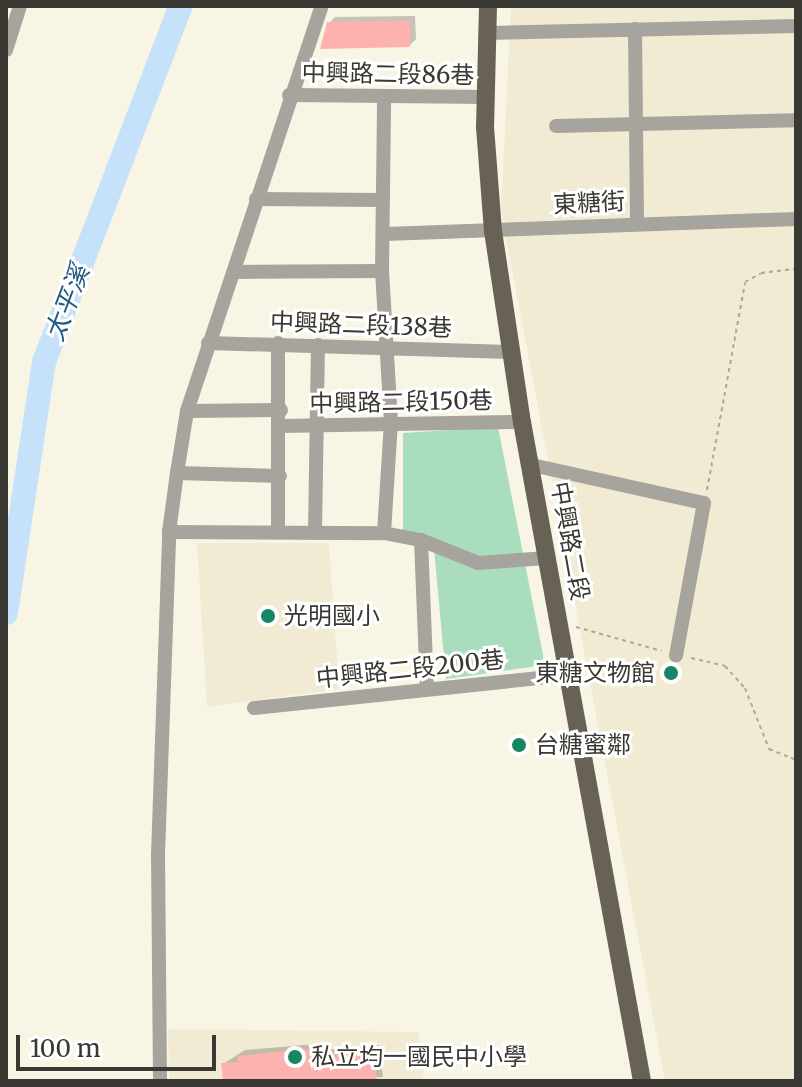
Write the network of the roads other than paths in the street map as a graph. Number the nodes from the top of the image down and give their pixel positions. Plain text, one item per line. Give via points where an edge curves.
1 (20, 6) edge
2 (322, 6) edge
3 (488, 6) edge
4 (796, 26) edge
5 (635, 29) junction
6 (488, 33) junction
7 (6, 50) edge
8 (289, 95) junction
9 (384, 97) junction
10 (487, 97) junction
11 (796, 120) edge
12 (635, 123) junction
13 (556, 126) dead end
14 (256, 199) junction
15 (383, 200) junction
16 (796, 219) edge
17 (637, 222) junction
18 (493, 231) junction
19 (385, 234) junction
20 (382, 271) junction
21 (234, 272) junction
22 (208, 343) junction
23 (278, 343) junction
24 (318, 345) junction
25 (386, 347) junction
26 (512, 352) junction
27 (281, 410) junction
28 (187, 411) junction
29 (391, 422) junction
30 (522, 422) junction
31 (317, 424) junction
32 (281, 426) junction
33 (532, 465) junction
34 (177, 473) junction
35 (280, 476) junction
36 (169, 532) junction
37 (278, 532) junction
38 (315, 533) junction
39 (384, 533) junction
40 (421, 540) junction
41 (547, 558) junction
42 (676, 655) road end
43 (570, 675) junction
44 (427, 688) junction
45 (254, 708) dead end
46 (160, 1081) edge
47 (642, 1081) edge

1 - 7 street
2 - 8 street
3 - 6 main road, 中興路二段
4 - 5 street
5 - 6 street
5 - 12 street
6 - 10 main road, 中興路二段
8 - 9 street, 中興路二段86巷
8 - 14 street
9 - 10 street, 中興路二段86巷
9 - 15 street
10 - 18 main road, 中興路二段
11 - 12 street
12 - 13 street
12 - 17 street
14 - 15 street
14 - 21 street
15 - 19 street
16 - 17 street, 東糖街
17 - 18 street, 東糖街
18 - 19 street, 東糖街
18 - 26 main road, 中興路二段
19 - 20 street
20 - 21 street
20 - 25 street
21 - 22 street
22 - 23 street, 中興路二段138巷
22 - 28 street
23 - 24 street, 中興路二段138巷
23 - 27 street
24 - 25 street, 中興路二段138巷
24 - 31 street
25 - 26 street, 中興路二段138巷
25 - 29 street
26 - 30 main road, 中興路二段
27 - 28 street
27 - 32 street
28 - 34 street
29 - 30 street, 中興路二段150巷
29 - 31 street, 中興路二段150巷
29 - 39 street
30 - 33 main road, 中興路二段
31 - 32 street, 中興路二段150巷
31 - 38 street
32 - 35 street
33 - 41 main road, 中興路二段
33 - 42 street via 704,503
34 - 35 street
34 - 36 street
35 - 37 street
36 - 37 street
36 - 46 street via 158,855
37 - 38 street
38 - 39 street
39 - 40 street
40 - 41 street via 478,563
40 - 44 street
41 - 43 main road, 中興路二段
43 - 44 street, 中興路二段200巷
43 - 47 main road, 中興路二段
44 - 45 street, 中興路二段200巷

